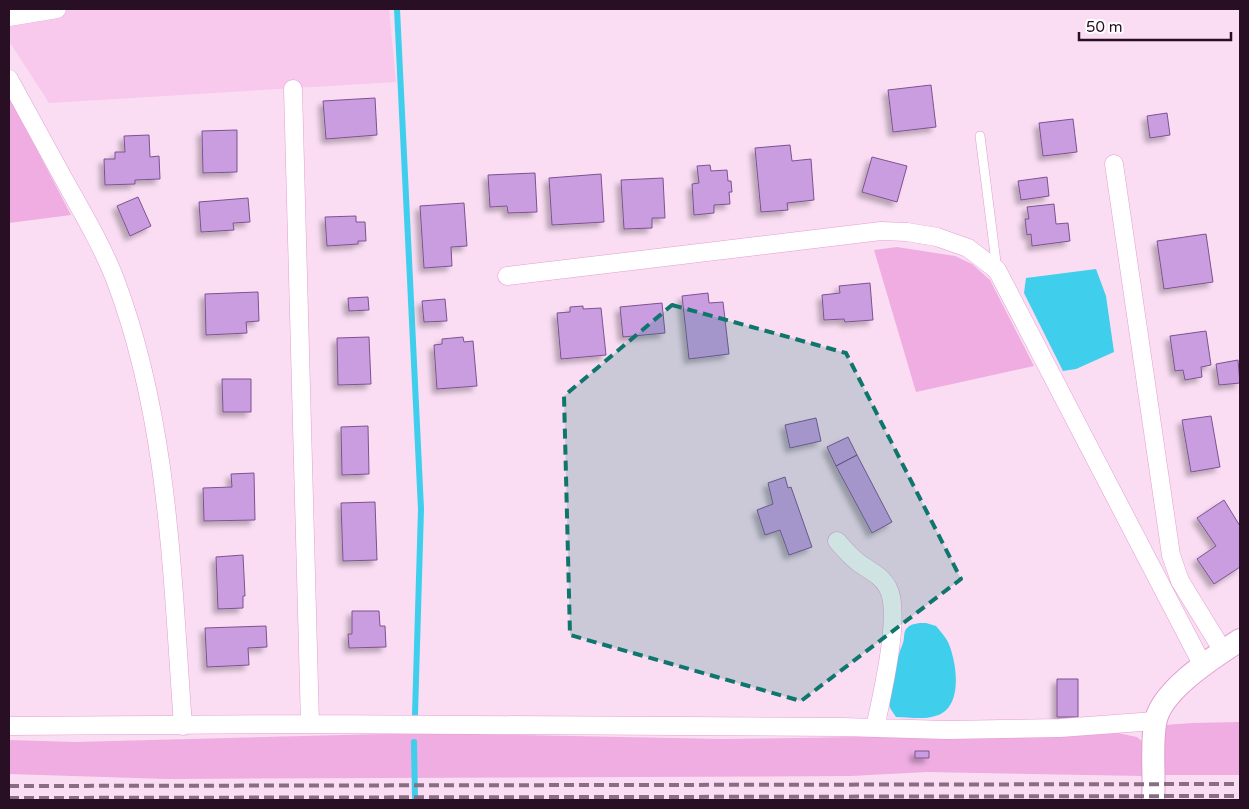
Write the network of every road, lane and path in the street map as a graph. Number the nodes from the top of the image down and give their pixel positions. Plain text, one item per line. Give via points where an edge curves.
1 (57, 9) edge
2 (9, 17) edge
3 (9, 79) edge
4 (293, 89) dead end
5 (980, 136) dead end
6 (1114, 164) dead end
7 (997, 270) junction
8 (506, 276) dead end
9 (837, 541) dead end
10 (1232, 646) edge
11 (1203, 666) junction
12 (1155, 721) junction
13 (310, 724) junction
14 (9, 726) edge
15 (183, 726) junction
16 (875, 728) junction
17 (1153, 800) edge

1 - 2 street
3 - 15 street via 94,233 115,278 140,359 153,419 170,537
4 - 13 street
5 - 7 lane
6 - 10 street via 1171,555 1180,581
7 - 8 street via 968,248 937,237 881,231
7 - 11 street
9 - 16 street via 859,563 879,576 889,588 892,601 890,654
10 - 11 street
11 - 12 street via 1166,698
12 - 16 street via 1060,728
12 - 17 street
13 - 15 street
13 - 16 street
14 - 15 street

